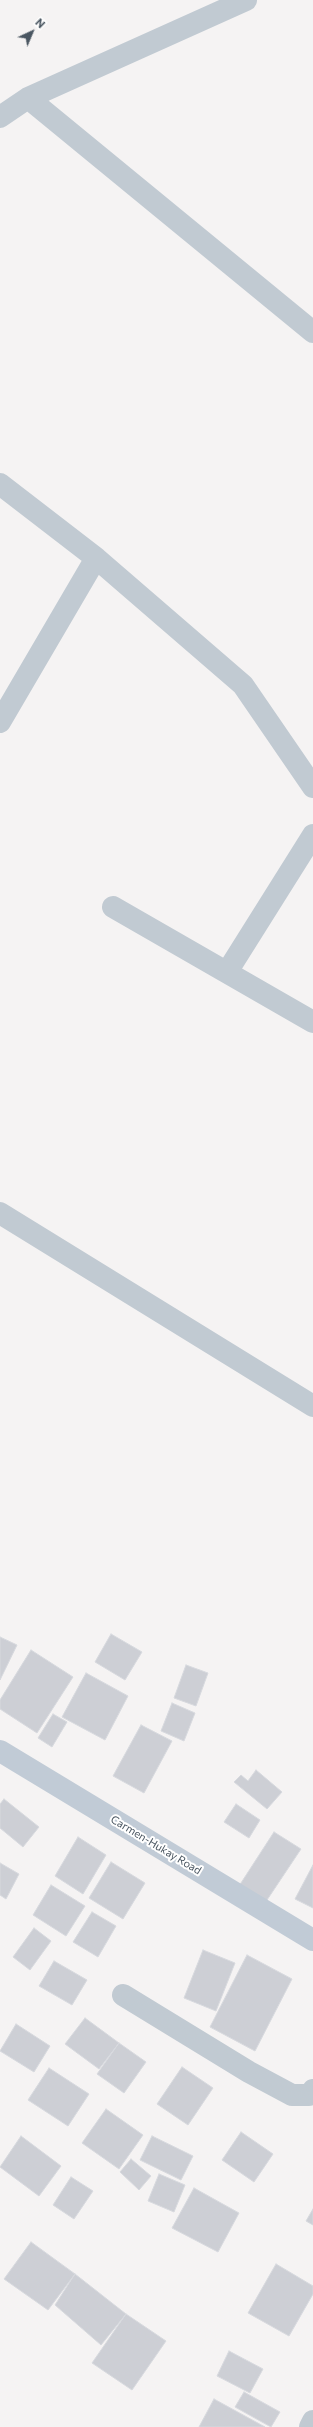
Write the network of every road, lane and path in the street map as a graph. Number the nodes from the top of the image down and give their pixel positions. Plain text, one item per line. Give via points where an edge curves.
1 (246, 0) edge
2 (28, 98) junction
3 (0, 117) edge
4 (313, 332) edge
5 (0, 484) edge
6 (96, 558) junction
7 (0, 722) edge
8 (313, 786) edge
9 (313, 835) edge
10 (113, 907) dead end
11 (227, 972) junction
12 (313, 1022) edge
13 (0, 1213) edge
14 (313, 1406) edge
15 (0, 1751) edge
16 (313, 1940) edge
17 (123, 1995) dead end
18 (313, 2090) edge
19 (313, 2421) edge
20 (310, 2427) edge

1 - 2 street
2 - 3 street
2 - 4 street
5 - 6 street
6 - 7 street
6 - 8 street via 243,685
9 - 11 street
10 - 11 street
11 - 12 street
13 - 14 street
15 - 16 street, Carmen-Hukay Road
17 - 18 street via 249,2072 292,2095 309,2094
19 - 20 street

